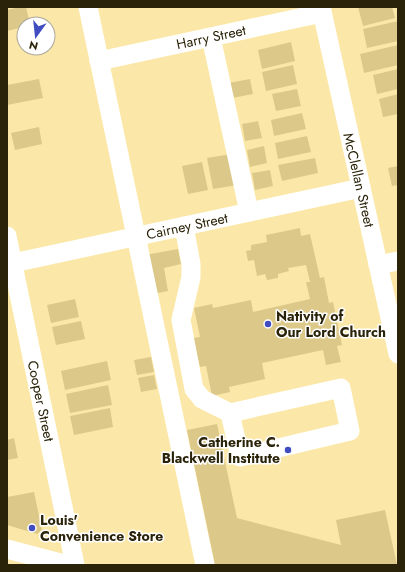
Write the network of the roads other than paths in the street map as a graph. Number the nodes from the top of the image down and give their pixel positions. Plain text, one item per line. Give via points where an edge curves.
1 (88, 7) edge
2 (321, 10) edge
3 (211, 37) junction
4 (99, 61) junction
5 (361, 188) junction
6 (249, 212) junction
7 (184, 226) junction
8 (7, 236) edge
9 (137, 236) junction
10 (398, 261) edge
11 (13, 263) junction
12 (378, 265) junction
13 (398, 354) edge
14 (230, 413) junction
15 (7, 549) edge
16 (68, 565) edge
17 (75, 565) edge
18 (205, 565) edge

1 - 4 street
2 - 3 street, Harry Street
2 - 5 street, McClellan Street
3 - 4 street, Harry Street
3 - 6 street
4 - 9 street
5 - 6 street, Cairney Street
5 - 12 street, McClellan Street
6 - 7 street, Cairney Street
7 - 9 street, Cairney Street
7 - 14 street via 192,264 192,277 182,320 194,389 202,399
8 - 11 street, Cooper Street
9 - 11 street, Cairney Street
9 - 18 street
10 - 12 street
11 - 17 street, Cooper Street
12 - 13 street, McClellan Street
14 - 14 street via 341,388 350,431 240,457
15 - 16 street

